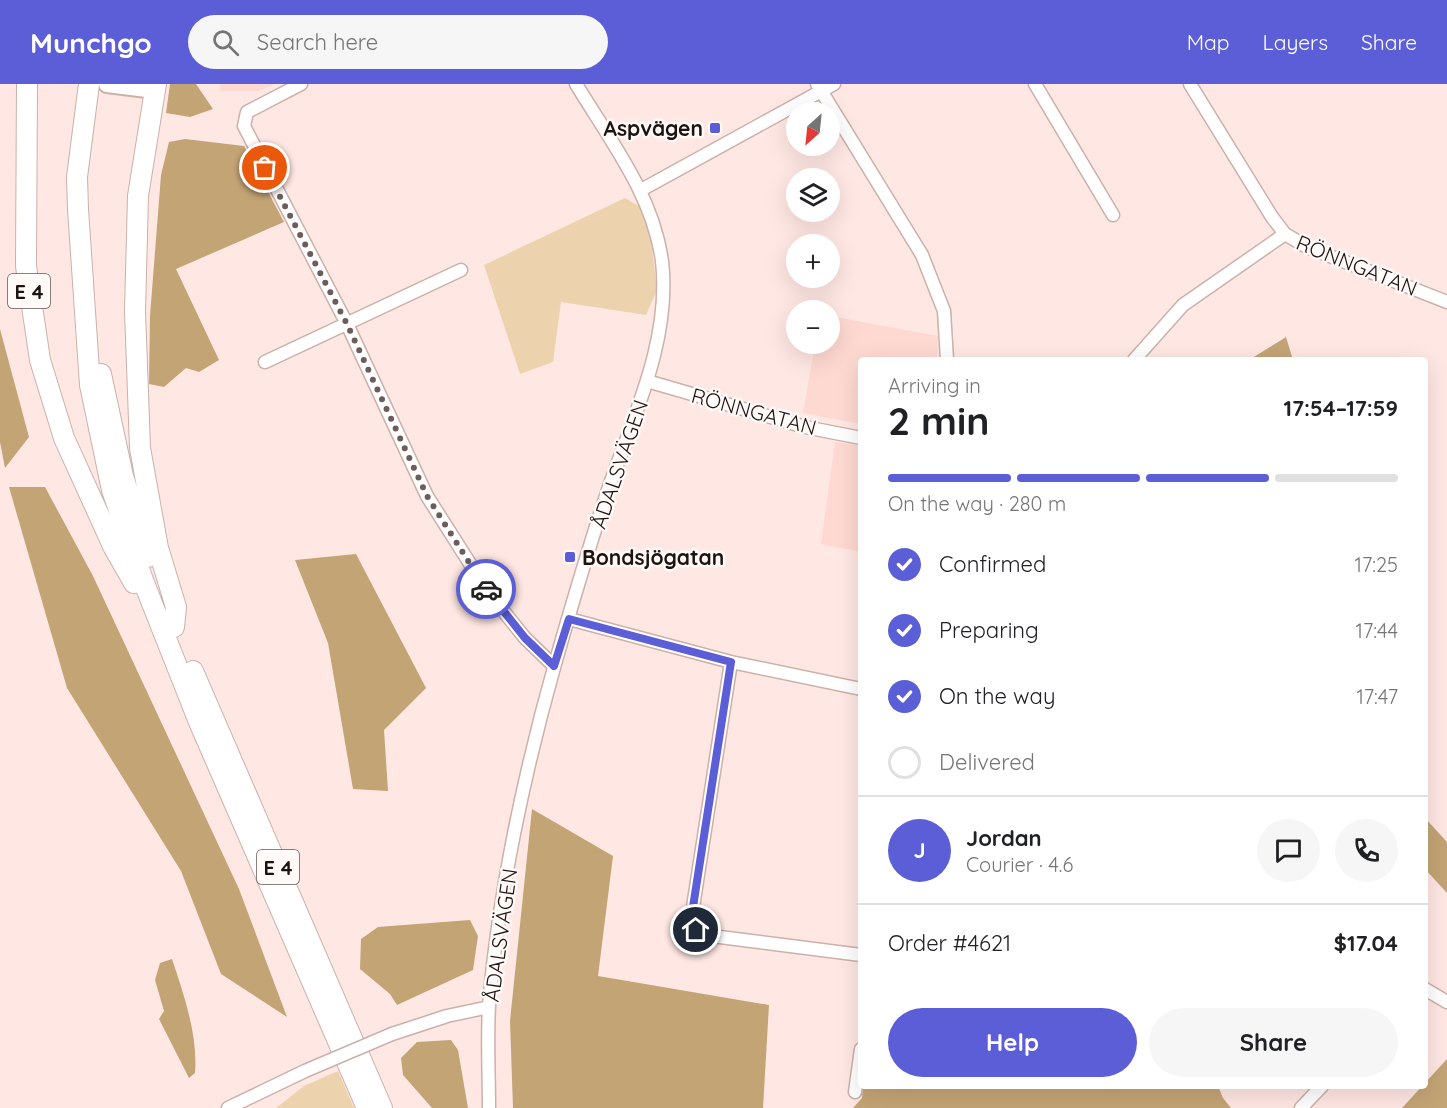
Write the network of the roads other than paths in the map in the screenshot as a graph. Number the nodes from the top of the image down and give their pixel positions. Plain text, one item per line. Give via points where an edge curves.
1 (27, 84) edge
2 (89, 84) edge
3 (107, 84) edge
4 (301, 84) edge
5 (576, 84) edge
6 (834, 84) edge
7 (1035, 84) edge
8 (1190, 84) edge
9 (150, 86) edge
10 (819, 87) edge
11 (641, 190) junction
12 (1113, 215) dead end
13 (1285, 234) junction
14 (461, 270) dead end
15 (83, 295) junction
16 (1447, 302) edge
17 (347, 324) junction
18 (947, 357) edge
19 (1137, 357) edge
20 (265, 362) dead end
21 (647, 381) junction
22 (858, 437) edge
23 (154, 605) junction
24 (569, 619) junction
25 (174, 627) junction
26 (731, 662) junction
27 (554, 666) junction
28 (858, 688) edge
29 (858, 955) edge
30 (1428, 991) edge
31 (1447, 1002) edge
32 (489, 1008) junction
33 (858, 1070) edge
34 (1319, 1089) edge
35 (855, 1092) dead end
36 (227, 1108) edge
37 (367, 1108) edge
38 (382, 1108) edge
39 (489, 1108) edge
40 (1301, 1108) edge

1 - 23 highway, E 4 via 26,266 40,360 60,427 86,489 133,582
2 - 15 highway, E 4 via 77,177
3 - 9 main road
4 - 17 street via 247,112 244,126
5 - 11 street, ÅDALSVÄGEN
6 - 10 street
7 - 12 street
8 - 13 street
9 - 25 highway, E 4 via 138,196 135,311 140,448 158,548 176,607
10 - 11 street
10 - 18 street via 922,255 944,311
11 - 21 street, ÅDALSVÄGEN via 655,224 662,262 660,327
13 - 16 street, RÖNNGATAN via 1308,247
13 - 19 street, RÖNNGATAN via 1183,305
14 - 17 street
15 - 23 highway, E 4 via 90,385 102,449 121,519
15 - 25 highway, E 4 via 123,476
17 - 20 street
17 - 27 street via 427,496 488,592 525,638
21 - 22 street, RÖNNGATAN via 805,427
21 - 24 street, ÅDALSVÄGEN via 609,487
23 - 37 highway, E 4 via 199,722
24 - 26 street
24 - 27 street, ÅDALSVÄGEN
25 - 38 highway, E 4
26 - 28 street
26 - 29 street via 693,924 703,934
27 - 32 street, ÅDALSVÄGEN via 510,862
30 - 31 street
32 - 36 street, bridge via 447,1016 392,1034
32 - 39 street, ÅDALSVÄGEN
33 - 35 street
34 - 40 street

